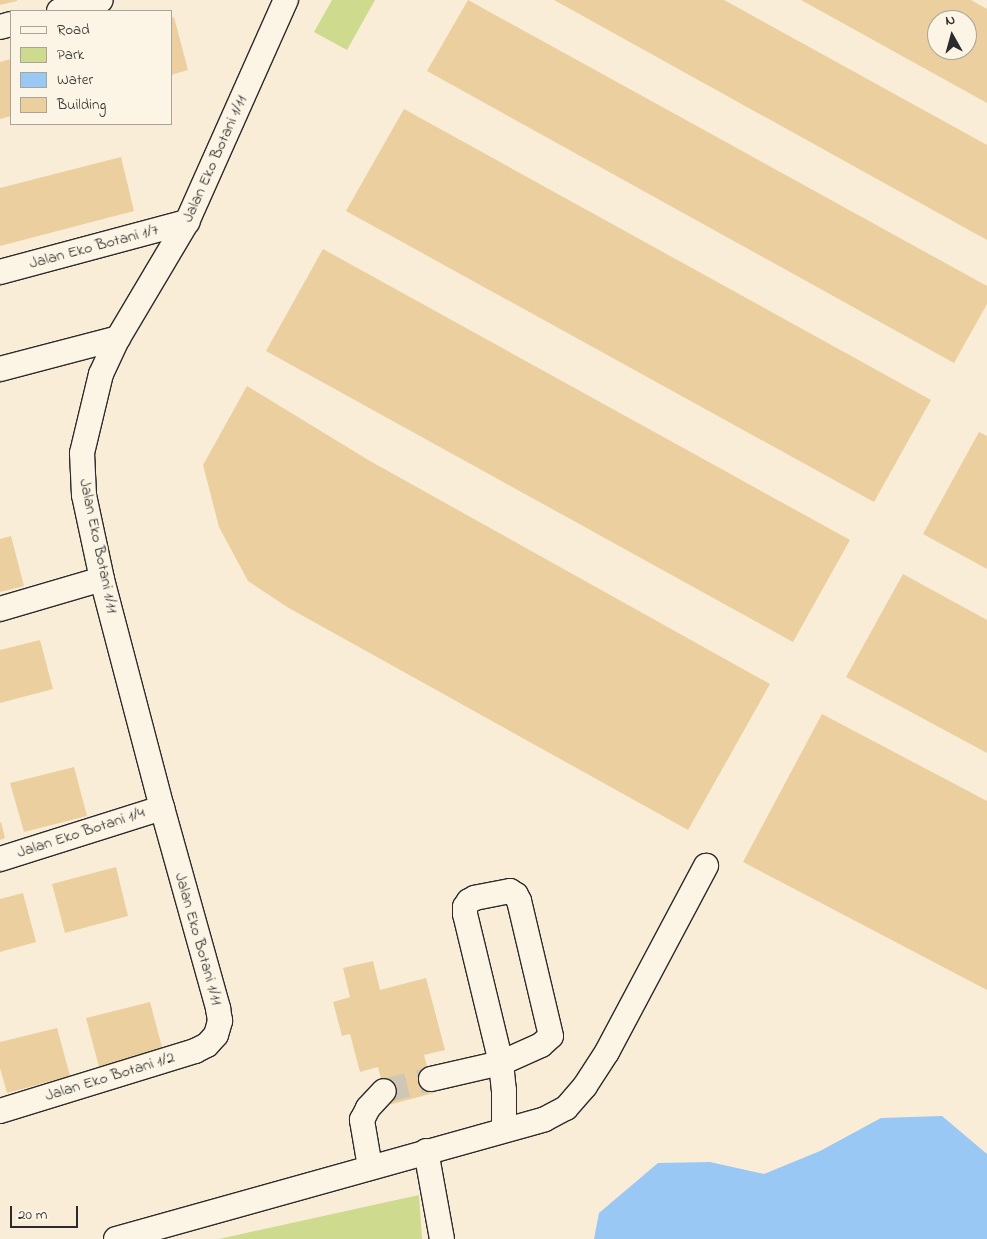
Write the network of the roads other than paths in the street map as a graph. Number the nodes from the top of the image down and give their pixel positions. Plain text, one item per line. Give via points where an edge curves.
1 (101, 0) edge
2 (286, 0) edge
3 (63, 10) edge
4 (187, 222) junction
5 (0, 272) edge
6 (118, 338) junction
7 (0, 369) edge
8 (102, 579) junction
9 (0, 609) edge
10 (162, 808) junction
11 (0, 859) edge
12 (706, 866) dead end
13 (216, 1035) joint
14 (501, 1063) junction
15 (431, 1079) tunnel mouth
16 (384, 1091) tunnel mouth
17 (0, 1111) edge
18 (504, 1130) junction
19 (426, 1150) junction
20 (370, 1167) junction
21 (116, 1239) edge
22 (442, 1239) edge

1 - 3 street
2 - 4 street, Jalan Eko Botani 1/11
4 - 5 street, Jalan Eko Botani 1/7
4 - 6 street, Jalan Eko Botani 1/11
6 - 7 street
6 - 8 street, Jalan Eko Botani 1/11 via 101,374 82,452 84,495
8 - 9 street
8 - 10 street, Jalan Eko Botani 1/11
10 - 11 street, Jalan Eko Botani 1/4
10 - 13 street, Jalan Eko Botani 1/11 via 218,1008 220,1021
12 - 18 street via 608,1052 585,1086 566,1108
13 - 17 street, Jalan Eko Botani 1/2 via 195,1051
14 - 14 street via 541,1045 550,1036 519,901 510,891 475,898 465,907
14 - 15 street
14 - 18 street
16 - 20 street via 362,1120
18 - 19 street
19 - 20 street
19 - 22 street
20 - 21 street

